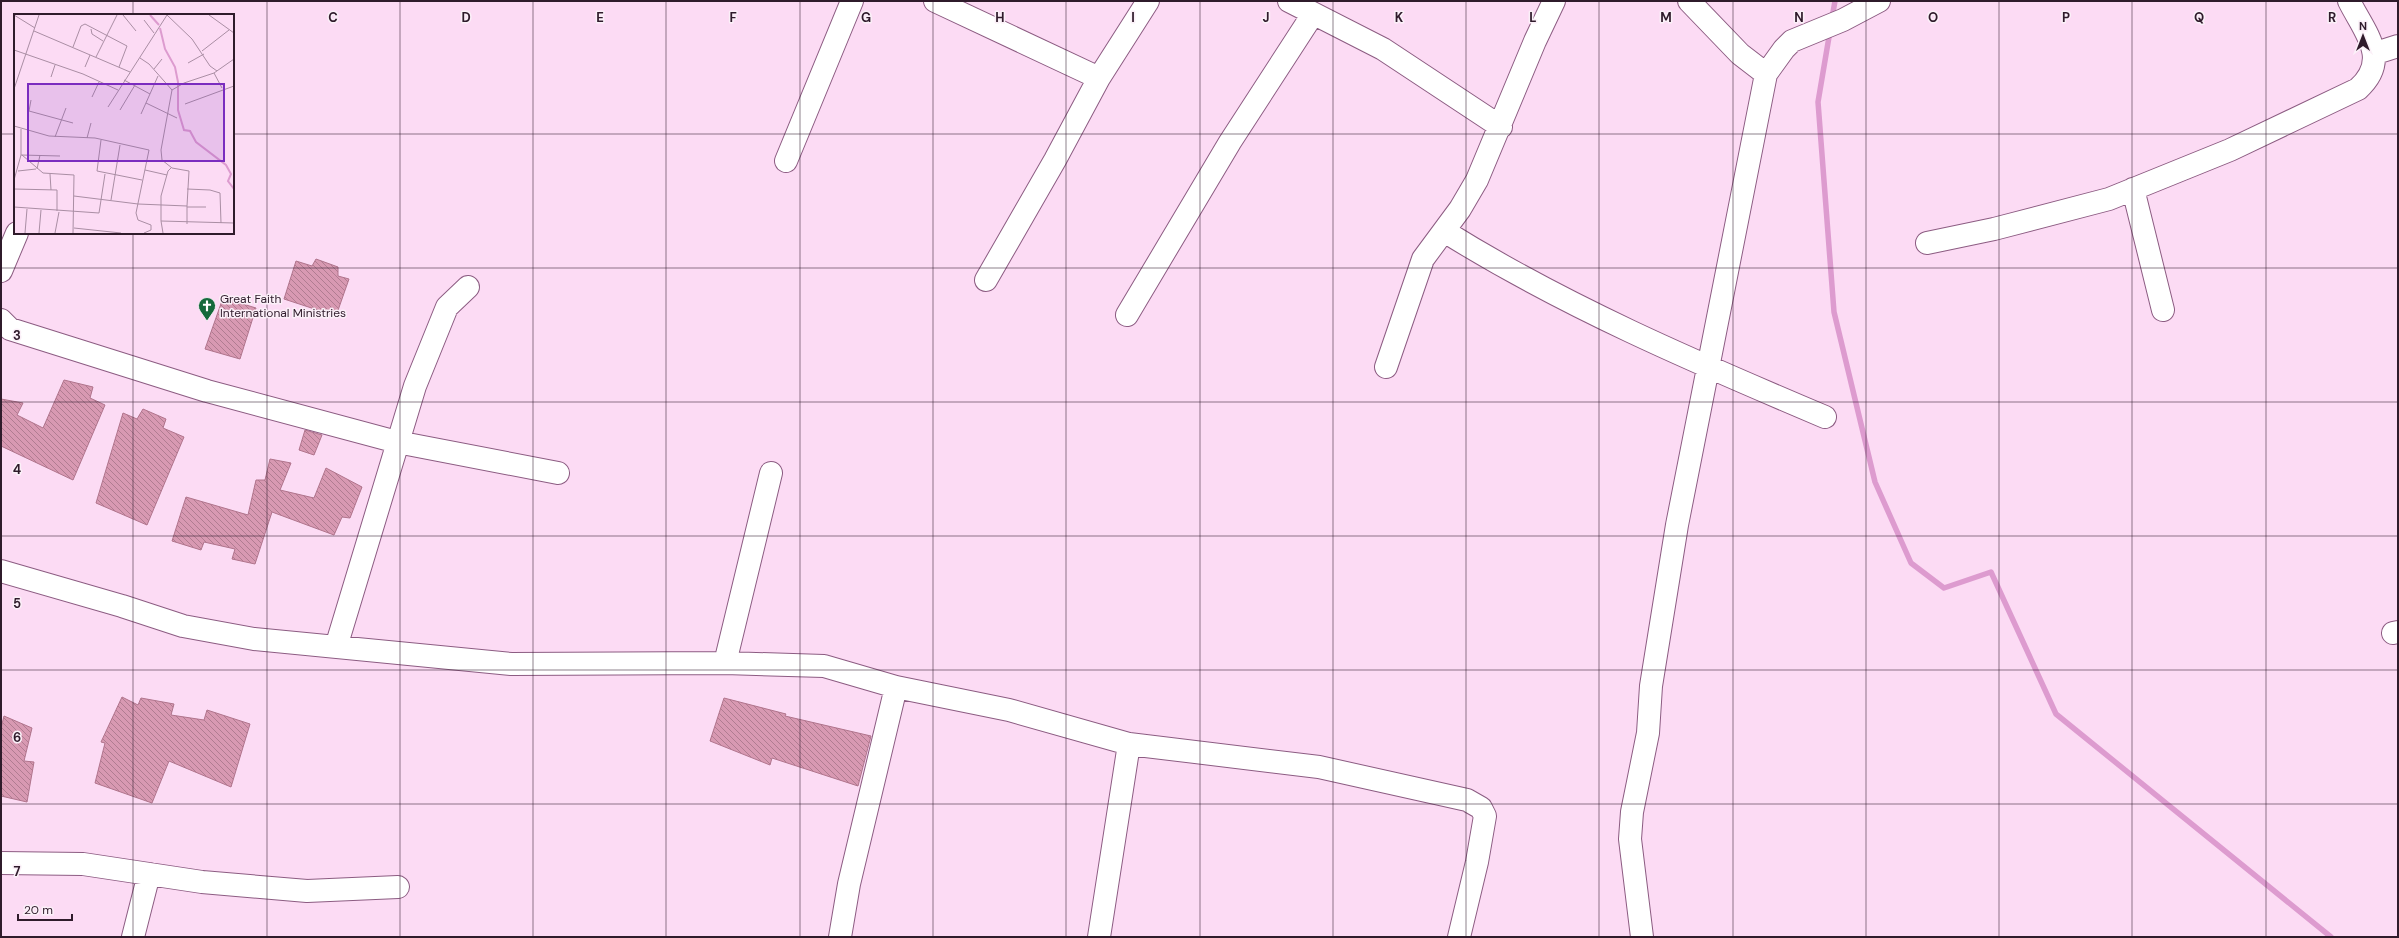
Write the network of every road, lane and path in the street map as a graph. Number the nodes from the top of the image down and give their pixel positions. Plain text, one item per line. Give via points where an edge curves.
1 (852, 1) edge
2 (935, 1) edge
3 (1148, 1) edge
4 (1289, 1) edge
5 (1554, 1) edge
6 (1689, 1) edge
7 (1879, 1) edge
8 (2349, 1) edge
9 (1313, 14) junction
10 (2398, 46) edge
11 (2376, 53) junction
12 (1766, 74) junction
13 (1099, 78) junction
14 (1501, 127) junction
15 (786, 160) dead end
16 (2133, 189) junction
17 (1444, 231) junction
18 (17, 234) edge
19 (1927, 243) dead end
20 (1, 271) edge
21 (986, 280) dead end
22 (468, 287) dead end
23 (2163, 310) dead end
24 (1127, 315) dead end
25 (1, 320) edge
26 (1386, 367) dead end
27 (1710, 367) junction
28 (1825, 416) dead end
29 (397, 442) junction
30 (771, 473) dead end
31 (558, 474) dead end
32 (1, 571) edge
33 (336, 647) junction
34 (725, 663) junction
35 (896, 687) junction
36 (1129, 744) junction
37 (1, 863) edge
38 (149, 874) junction
39 (398, 886) dead end
40 (133, 937) edge
41 (840, 937) edge
42 (1099, 937) edge
43 (1459, 937) edge
44 (1642, 937) edge

1 - 15 street
2 - 13 street
3 - 13 street
4 - 9 street
5 - 14 street via 1535,41
6 - 12 street via 1740,54
7 - 12 street via 1843,20 1792,41
8 - 11 street
9 - 14 street via 1383,49
9 - 24 street via 1230,142
10 - 11 street
11 - 16 street via 2373,70 2358,89 2230,150
12 - 27 street
13 - 21 street via 1056,160
14 - 17 street via 1478,180
16 - 19 street via 2084,207
16 - 23 street
17 - 26 street via 1423,259
17 - 27 street via 1479,253 1582,308
18 - 20 street
22 - 29 street via 447,307 426,357
25 - 29 street via 10,329 207,391
27 - 28 street
27 - 44 street via 1677,525 1652,686 1648,733 1632,812 1630,839
29 - 31 street
29 - 33 street
30 - 34 street
32 - 33 street via 183,626 254,639
33 - 34 street via 511,664
34 - 35 street via 824,666
35 - 36 street via 1009,710
35 - 41 street via 849,884
36 - 42 street
36 - 43 street via 1319,767 1475,803 1485,816 1478,862
37 - 38 street via 83,864
38 - 39 street via 202,882 307,891
38 - 40 street

